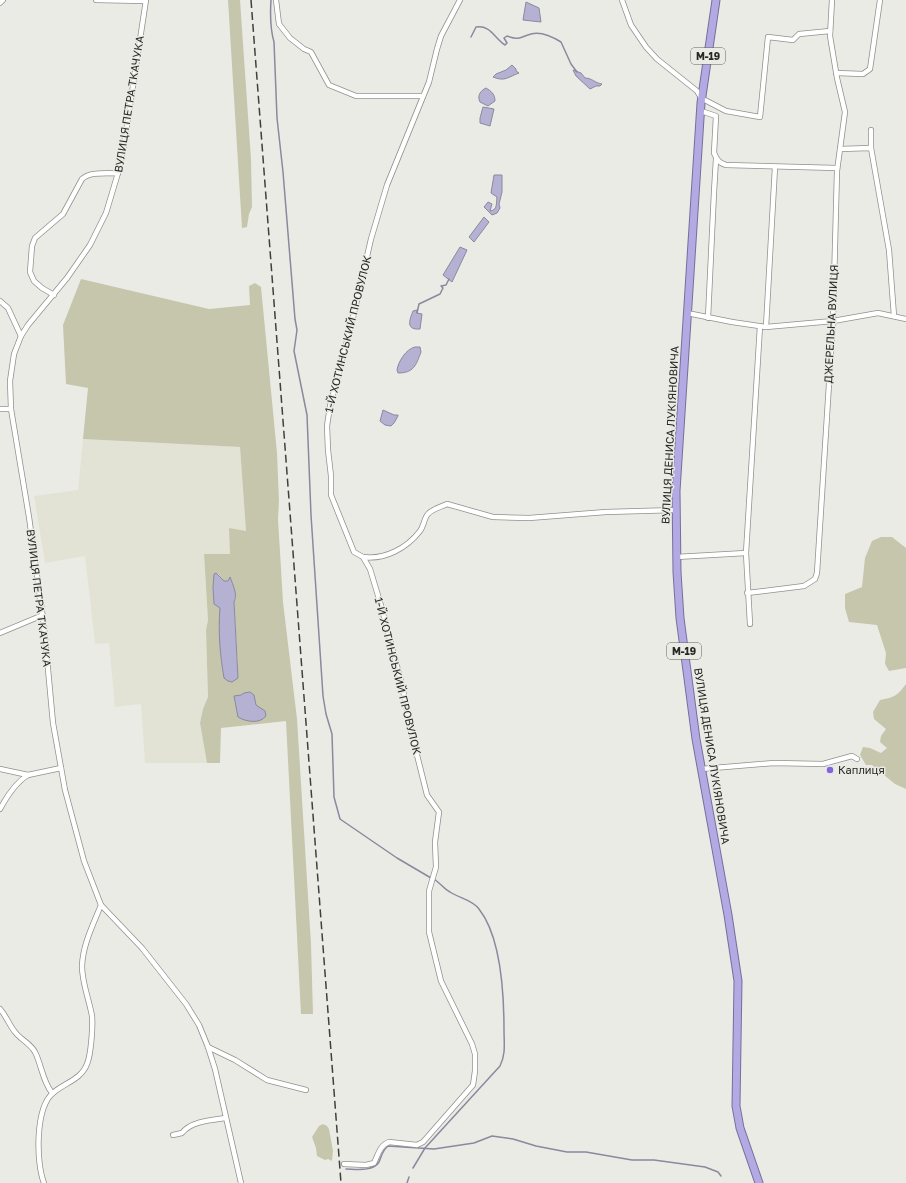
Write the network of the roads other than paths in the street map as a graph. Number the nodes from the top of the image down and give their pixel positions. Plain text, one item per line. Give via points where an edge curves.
1 (3, 0) edge
2 (96, 0) edge
3 (276, 0) edge
4 (460, 0) edge
5 (622, 0) edge
6 (716, 0) edge
7 (832, 0) edge
8 (880, 0) edge
9 (145, 1) edge
10 (0, 2) edge
11 (830, 30) junction
12 (836, 73) junction
13 (423, 96) junction
14 (701, 98) junction
15 (701, 112) junction
16 (871, 130) dead end
17 (872, 148) junction
18 (840, 149) junction
19 (716, 159) junction
20 (775, 167) junction
21 (838, 168) junction
22 (118, 173) junction
23 (54, 295) junction
24 (0, 301) edge
25 (687, 313) junction
26 (894, 316) junction
27 (708, 318) junction
28 (906, 320) edge
29 (833, 321) junction
30 (760, 326) junction
31 (766, 326) junction
32 (21, 336) junction
33 (0, 409) edge
34 (11, 409) junction
35 (676, 510) junction
36 (746, 553) junction
37 (363, 557) junction
38 (676, 557) junction
39 (747, 593) junction
40 (43, 615) junction
41 (750, 624) dead end
42 (0, 633) edge
43 (857, 759) dead end
44 (61, 768) junction
45 (0, 769) edge
46 (700, 769) junction
47 (28, 775) junction
48 (0, 809) edge
49 (101, 905) junction
50 (0, 1009) edge
51 (208, 1047) junction
52 (306, 1090) dead end
53 (52, 1093) junction
54 (226, 1118) junction
55 (173, 1135) dead end
56 (344, 1164) dead end
57 (44, 1183) edge
58 (241, 1183) edge
59 (760, 1183) edge

1 - 10 street
2 - 9 street
3 - 13 street via 279,24 290,38 311,52 329,85 356,96
4 - 13 street, 1-Й ХОТИНСЬКИЙ ПРОВУЛОК via 441,36
5 - 14 street via 631,25 646,47 697,91
6 - 14 highway, М-19
7 - 11 street, ДЖЕРЕЛЬНА ВУЛИЦЯ
8 - 12 street via 870,69 863,74
9 - 22 street, ВУЛИЦЯ ПЕТРА ТКАЧУКА
11 - 12 street, ДЖЕРЕЛЬНА ВУЛИЦЯ
11 - 14 street via 799,34 793,40 768,37 760,117 726,111
12 - 18 street, ДЖЕРЕЛЬНА ВУЛИЦЯ via 845,112
13 - 37 street, 1-Й ХОТИНСЬКИЙ ПРОВУЛОК via 387,185 371,239 335,383 327,426 331,495 354,552
14 - 15 highway, М-19
15 - 19 street via 716,116
15 - 25 highway, ВУЛИЦЯ ДЕНИСА ЛУКІЯНОВИЧА / М-19
16 - 17 street
17 - 18 street
17 - 26 street via 890,250
18 - 21 street, ДЖЕРЕЛЬНА ВУЛИЦЯ
19 - 20 street via 726,166
19 - 27 street
20 - 21 street
20 - 31 street
21 - 29 street, ДЖЕРЕЛЬНА ВУЛИЦЯ
22 - 23 street, ВУЛИЦЯ ПЕТРА ТКАЧУКА via 106,213 90,245
22 - 23 street via 86,175 63,214 35,238 30,272 34,281
23 - 32 street, ВУЛИЦЯ ПЕТРА ТКАЧУКА
24 - 32 street via 8,308
25 - 27 street
25 - 35 highway, ВУЛИЦЯ ДЕНИСА ЛУКІЯНОВИЧА / М-19
26 - 28 street
26 - 29 street via 878,313
27 - 30 street
29 - 31 street
29 - 39 street, ДЖЕРЕЛЬНА ВУЛИЦЯ via 817,573 815,579 804,586
30 - 31 street
30 - 36 street
32 - 34 street, ВУЛИЦЯ ПЕТРА ТКАЧУКА via 14,354 10,381
33 - 34 street
34 - 40 street, ВУЛИЦЯ ПЕТРА ТКАЧУКА
35 - 37 street via 529,518 493,517 447,504 428,513 420,530 401,548 382,556
35 - 38 highway, ВУЛИЦЯ ДЕНИСА ЛУКІЯНОВИЧА / М-19
36 - 38 street
36 - 39 street
37 - 56 street, 1-Й ХОТИНСЬКИЙ ПРОВУЛОК via 370,569 380,602 427,795 439,812 435,842 436,867 429,892 428,932 441,981 472,1044 475,1071 473,1085 423,1142 417,1145 389,1142 380,1149 374,1163
38 - 46 highway, ВУЛИЦЯ ДЕНИСА ЛУКІЯНОВИЧА / М-19 via 680,618
39 - 41 street
40 - 42 street
40 - 44 street, ВУЛИЦЯ ПЕТРА ТКАЧУКА via 53,723
43 - 46 street via 852,756 824,764 774,763
44 - 47 street
44 - 49 street, ВУЛИЦЯ ПЕТРА ТКАЧУКА via 84,860
45 - 47 street
46 - 59 highway, ВУЛИЦЯ ДЕНИСА ЛУКІЯНОВИЧА / М-19 via 738,981 736,1106 740,1128
47 - 48 street
49 - 51 street, ВУЛИЦЯ ПЕТРА ТКАЧУКА via 142,948 186,1004 199,1025
49 - 53 street via 84,947 82,967 92,1017 87,1066 81,1074
50 - 53 street via 14,1031 34,1050
51 - 52 street via 268,1080
51 - 54 street, ВУЛИЦЯ ПЕТРА ТКАЧУКА
53 - 57 street via 45,1103 39,1133 38,1157
54 - 55 street via 202,1122
54 - 58 street, ВУЛИЦЯ ПЕТРА ТКАЧУКА

